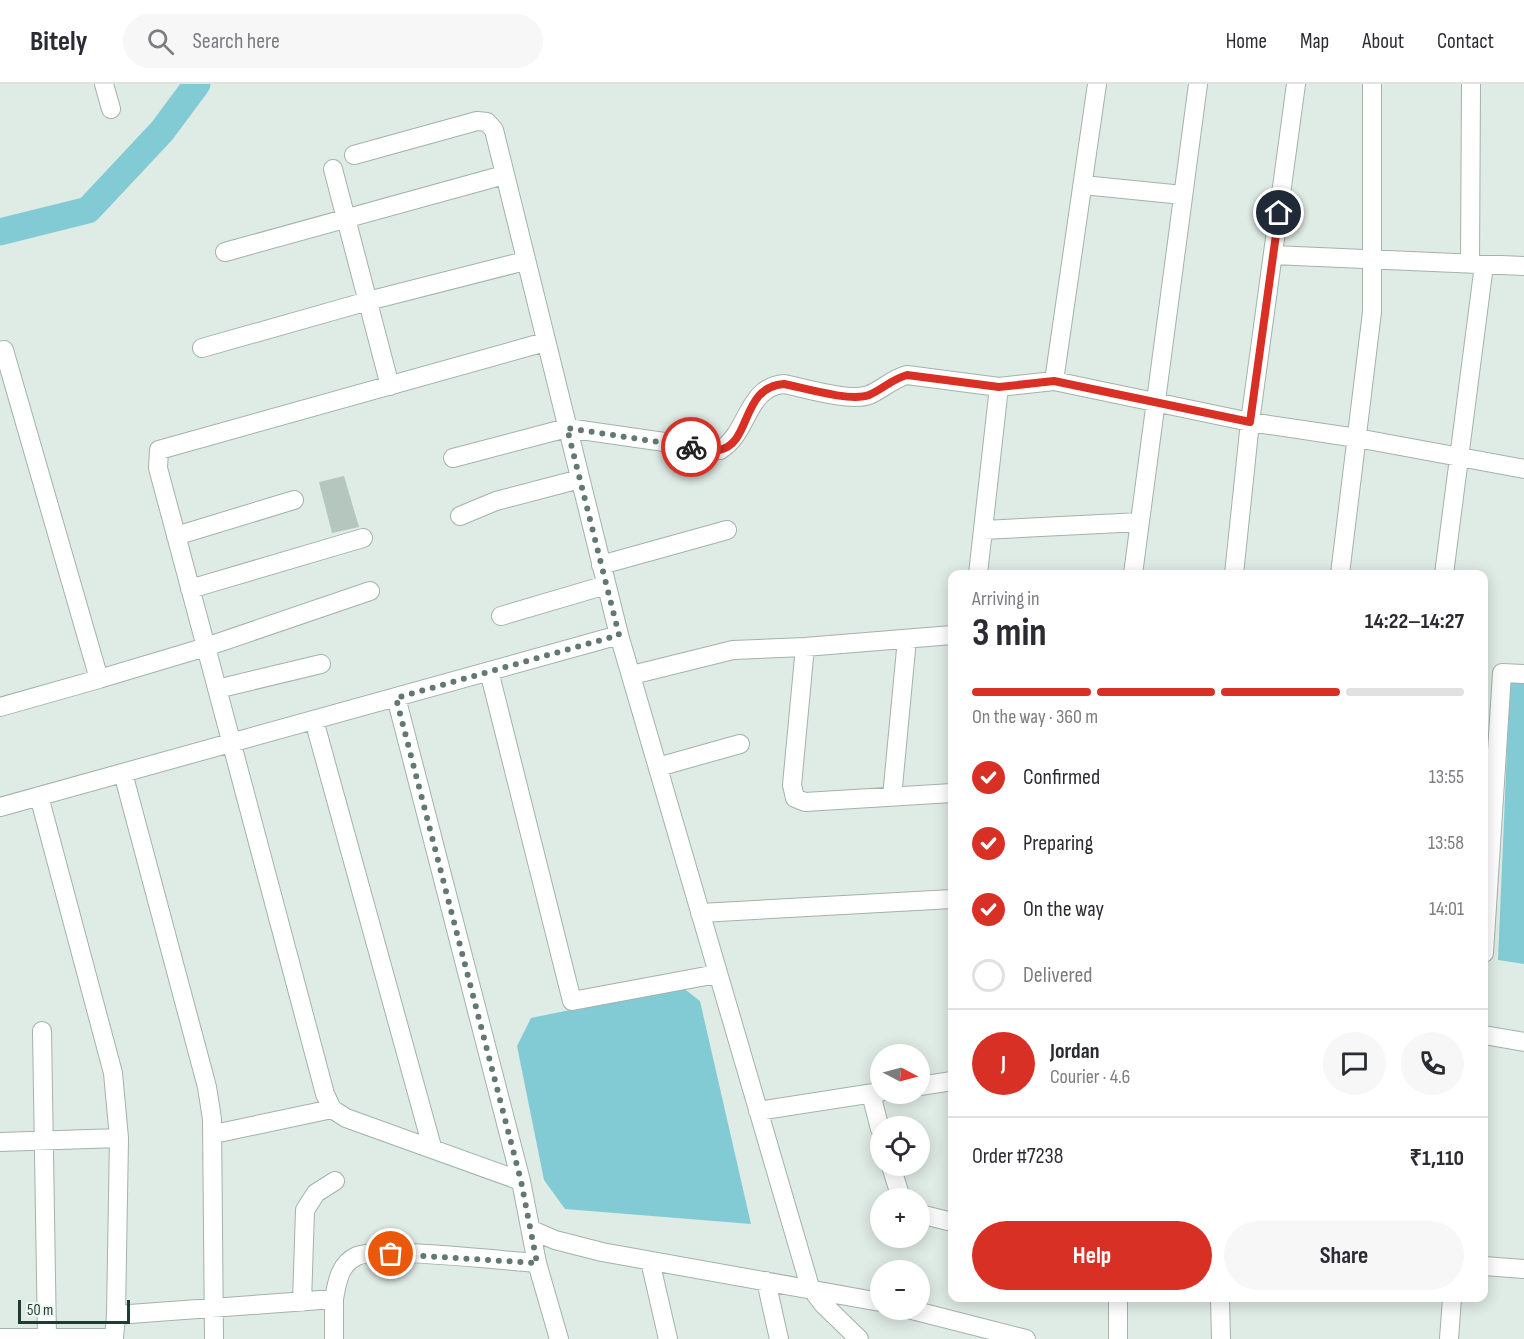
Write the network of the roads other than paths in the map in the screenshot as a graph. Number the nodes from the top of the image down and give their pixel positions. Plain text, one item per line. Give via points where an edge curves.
1 (104, 84) edge
2 (1097, 84) edge
3 (1198, 84) edge
4 (1296, 84) edge
5 (1372, 84) edge
6 (1470, 84) edge
7 (111, 109) dead end
8 (354, 155) dead end
9 (333, 169) dead end
10 (504, 176) junction
11 (1083, 184) junction
12 (1183, 195) junction
13 (346, 217) junction
14 (225, 252) dead end
15 (1273, 255) junction
16 (525, 261) junction
17 (1373, 261) junction
18 (1477, 264) junction
19 (1524, 266) edge
20 (368, 301) junction
21 (545, 342) junction
22 (202, 348) dead end
23 (4, 350) dead end
24 (1054, 381) junction
25 (390, 386) junction
26 (999, 387) junction
27 (1154, 400) junction
28 (1250, 422) junction
29 (567, 428) junction
30 (1357, 438) junction
31 (1458, 456) junction
32 (453, 458) dead end
33 (1524, 469) edge
34 (580, 479) junction
35 (294, 500) dead end
36 (460, 516) dead end
37 (1140, 522) junction
38 (727, 530) dead end
39 (983, 530) junction
40 (176, 536) junction
41 (363, 538) dead end
42 (601, 566) junction
43 (978, 570) edge
44 (1134, 570) edge
45 (1234, 570) edge
46 (1340, 570) edge
47 (1444, 570) edge
48 (606, 585) junction
49 (190, 589) junction
50 (370, 591) dead end
51 (501, 616) dead end
52 (619, 635) junction
53 (948, 635) edge
54 (907, 639) junction
55 (206, 647) junction
56 (806, 647) junction
57 (321, 664) dead end
58 (489, 671) junction
59 (1524, 674) edge
60 (632, 675) junction
61 (99, 679) junction
62 (217, 689) junction
63 (396, 698) junction
64 (0, 707) edge
65 (314, 720) junction
66 (231, 743) junction
67 (740, 744) dead end
68 (658, 767) junction
69 (123, 773) junction
70 (948, 793) edge
71 (39, 796) junction
72 (892, 797) junction
73 (0, 807) edge
74 (1488, 891) edge
75 (948, 899) edge
76 (700, 914) junction
77 (717, 974) junction
78 (42, 1031) dead end
79 (1488, 1036) edge
80 (1524, 1042) edge
81 (948, 1082) edge
82 (930, 1084) edge
83 (870, 1094) edge
84 (333, 1109) junction
85 (758, 1111) junction
86 (214, 1134) junction
87 (119, 1138) junction
88 (44, 1140) junction
89 (0, 1142) edge
90 (432, 1148) junction
91 (335, 1181) dead end
92 (521, 1181) junction
93 (930, 1216) edge
94 (948, 1221) edge
95 (532, 1230) junction
96 (650, 1261) junction
97 (537, 1263) junction
98 (1488, 1266) edge
99 (1524, 1269) edge
100 (766, 1281) junction
101 (810, 1287) junction
102 (334, 1299) junction
103 (870, 1300) edge
104 (302, 1302) junction
105 (1118, 1302) edge
106 (1220, 1302) edge
107 (1452, 1302) edge
108 (214, 1308) junction
109 (930, 1315) edge
110 (117, 1316) junction
111 (0, 1338) edge
112 (37, 1338) edge
113 (114, 1339) edge
114 (214, 1339) edge
115 (334, 1339) edge
116 (559, 1339) edge
117 (668, 1339) edge
118 (779, 1339) edge
119 (859, 1339) edge
120 (1026, 1339) edge
121 (1118, 1339) edge
122 (1221, 1339) edge
123 (1449, 1339) edge

1 - 7 street
2 - 11 street
3 - 12 street
4 - 15 street
5 - 17 street
6 - 18 street
8 - 10 street via 477,121 487,122 494,130
9 - 13 street
10 - 13 street
10 - 16 street
11 - 12 street
11 - 24 street
12 - 27 street
13 - 14 street
13 - 20 street
15 - 17 street
15 - 28 street
16 - 20 street
16 - 21 street
17 - 18 street
17 - 30 street via 1370,334
18 - 19 street
18 - 31 street
20 - 22 street
20 - 25 street
21 - 25 street
21 - 29 street
23 - 61 street
24 - 26 street
24 - 27 street
25 - 40 street via 159,450 158,468
26 - 29 street via 907,375 894,378 869,395 856,397 772,385 753,402 731,444 720,450
26 - 39 street
27 - 28 street
27 - 37 street
28 - 30 street
28 - 45 street
29 - 32 street
29 - 34 street
30 - 31 street
30 - 46 street
31 - 33 street
31 - 47 street
34 - 36 street via 496,501
34 - 42 street
35 - 40 street
37 - 39 street
37 - 44 street
38 - 42 street
39 - 43 street
40 - 49 street
41 - 49 street
42 - 48 street
48 - 51 street
48 - 52 street
49 - 55 street
50 - 55 street
52 - 58 street
52 - 60 street
53 - 54 street
54 - 56 street
54 - 72 street
55 - 61 street
55 - 62 street
56 - 60 street via 722,651
56 - 72 street via 792,785 795,798 805,802
57 - 62 street
58 - 63 street
58 - 77 street via 572,1001
59 - 74 street via 1502,673
60 - 68 street
61 - 64 street
62 - 66 street
63 - 65 street
63 - 92 street
65 - 66 street
65 - 90 street
66 - 69 street
66 - 84 street via 325,1094
67 - 68 street
68 - 76 street
69 - 71 street
69 - 86 street via 207,1087
70 - 72 street
71 - 73 street
71 - 87 street via 113,1073
75 - 76 street
76 - 77 street
77 - 85 street
78 - 88 street
79 - 80 street
81 - 82 street
83 - 85 street
84 - 86 street
84 - 90 street via 346,1118
85 - 101 street
86 - 108 street
87 - 88 street
87 - 110 street
88 - 89 street
88 - 112 street
90 - 92 street
91 - 104 street via 316,1193 305,1210
92 - 95 street
93 - 94 street
95 - 96 street via 581,1247
95 - 97 street
96 - 100 street
96 - 117 street
97 - 102 street via 407,1254 357,1256 338,1277
97 - 116 street
98 - 99 street
100 - 101 street
100 - 118 street
101 - 103 street
101 - 119 street
102 - 104 street
102 - 115 street
104 - 108 street
105 - 121 street
106 - 122 street
107 - 123 street
108 - 110 street
108 - 114 street
109 - 120 street
110 - 113 street
111 - 112 street
112 - 113 street

